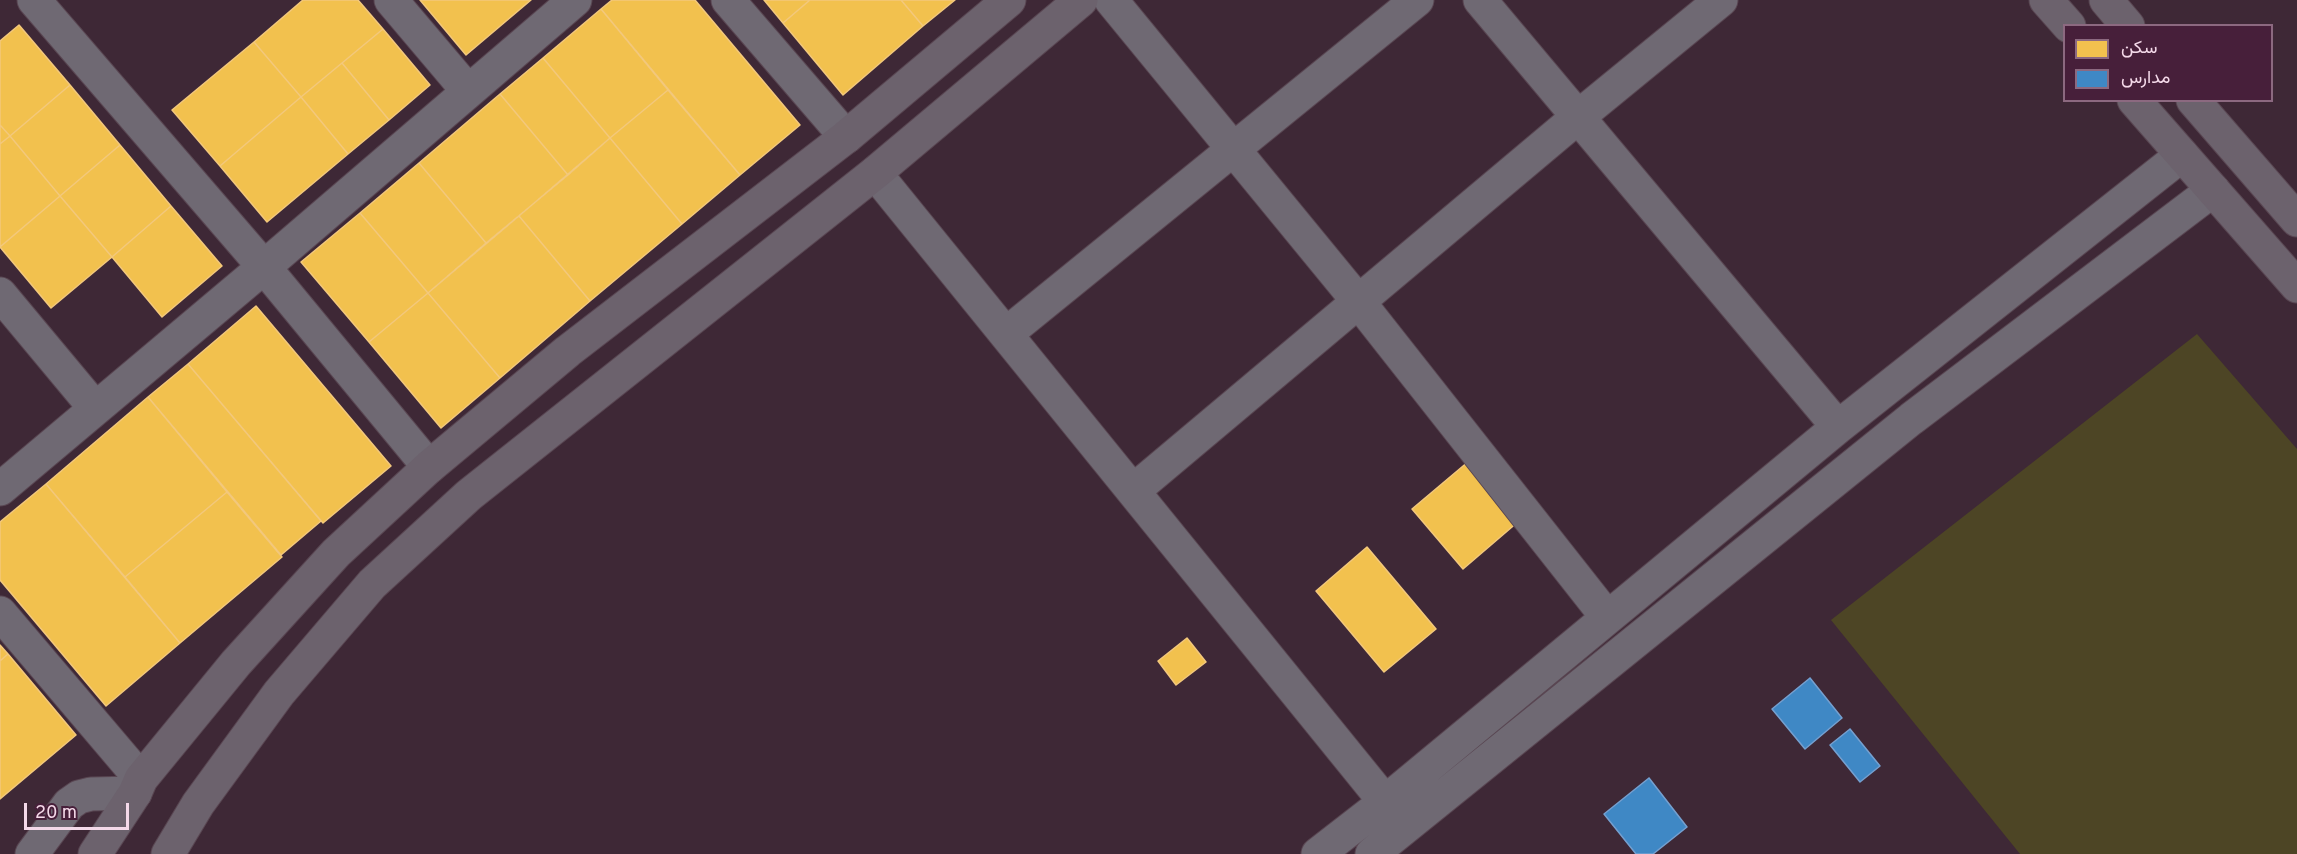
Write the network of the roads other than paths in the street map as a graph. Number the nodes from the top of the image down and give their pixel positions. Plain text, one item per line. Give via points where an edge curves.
1 (33, 0) edge
2 (391, 0) edge
3 (575, 0) edge
4 (728, 0) edge
5 (1009, 0) edge
6 (1081, 0) edge
7 (1111, 0) edge
8 (1417, 0) edge
9 (1480, 0) edge
10 (1721, 0) edge
11 (2046, 0) edge
12 (2106, 0) edge
13 (2067, 24) edge
14 (2126, 24) edge
15 (468, 91) junction
16 (2136, 102) edge
17 (2195, 102) edge
18 (1578, 117) junction
19 (846, 137) junction
20 (1234, 149) junction
21 (2182, 155) junction
22 (875, 173) junction
23 (2213, 190) junction
24 (2293, 208) edge
25 (264, 267) junction
26 (2297, 286) edge
27 (0, 294) edge
28 (1358, 301) junction
29 (1006, 334) junction
30 (95, 408) junction
31 (1838, 427) junction
32 (429, 467) junction
33 (0, 489) edge
34 (1133, 491) junction
35 (0, 613) edge
36 (1607, 617) junction
37 (138, 786) junction
38 (1384, 802) junction
39 (1405, 827) junction
40 (32, 854) edge
41 (95, 854) edge
42 (168, 854) edge
43 (1318, 854) edge
44 (1372, 854) edge

1 - 25 street
2 - 15 street
3 - 15 street
4 - 19 street
5 - 19 main road
6 - 22 main road
7 - 20 street
8 - 20 street
9 - 18 street
10 - 18 street
11 - 13 main road
12 - 14 main road
15 - 25 street
16 - 21 main road
17 - 24 main road
18 - 28 street
18 - 31 street
19 - 32 main road via 568,351
20 - 28 street
20 - 29 street
21 - 23 main road
21 - 31 street
22 - 29 street
22 - 42 main road via 469,495 372,584 279,693 198,804
23 - 26 main road
23 - 39 street via 1911,419
25 - 30 street
25 - 32 street
27 - 30 street
28 - 34 street
28 - 36 street
29 - 34 street
30 - 33 street
31 - 36 street
32 - 37 main road via 336,553 236,663
34 - 38 street
35 - 37 street
36 - 38 street
37 - 40 street via 79,797 69,804
37 - 41 main road
38 - 39 street
38 - 43 street
39 - 44 street

